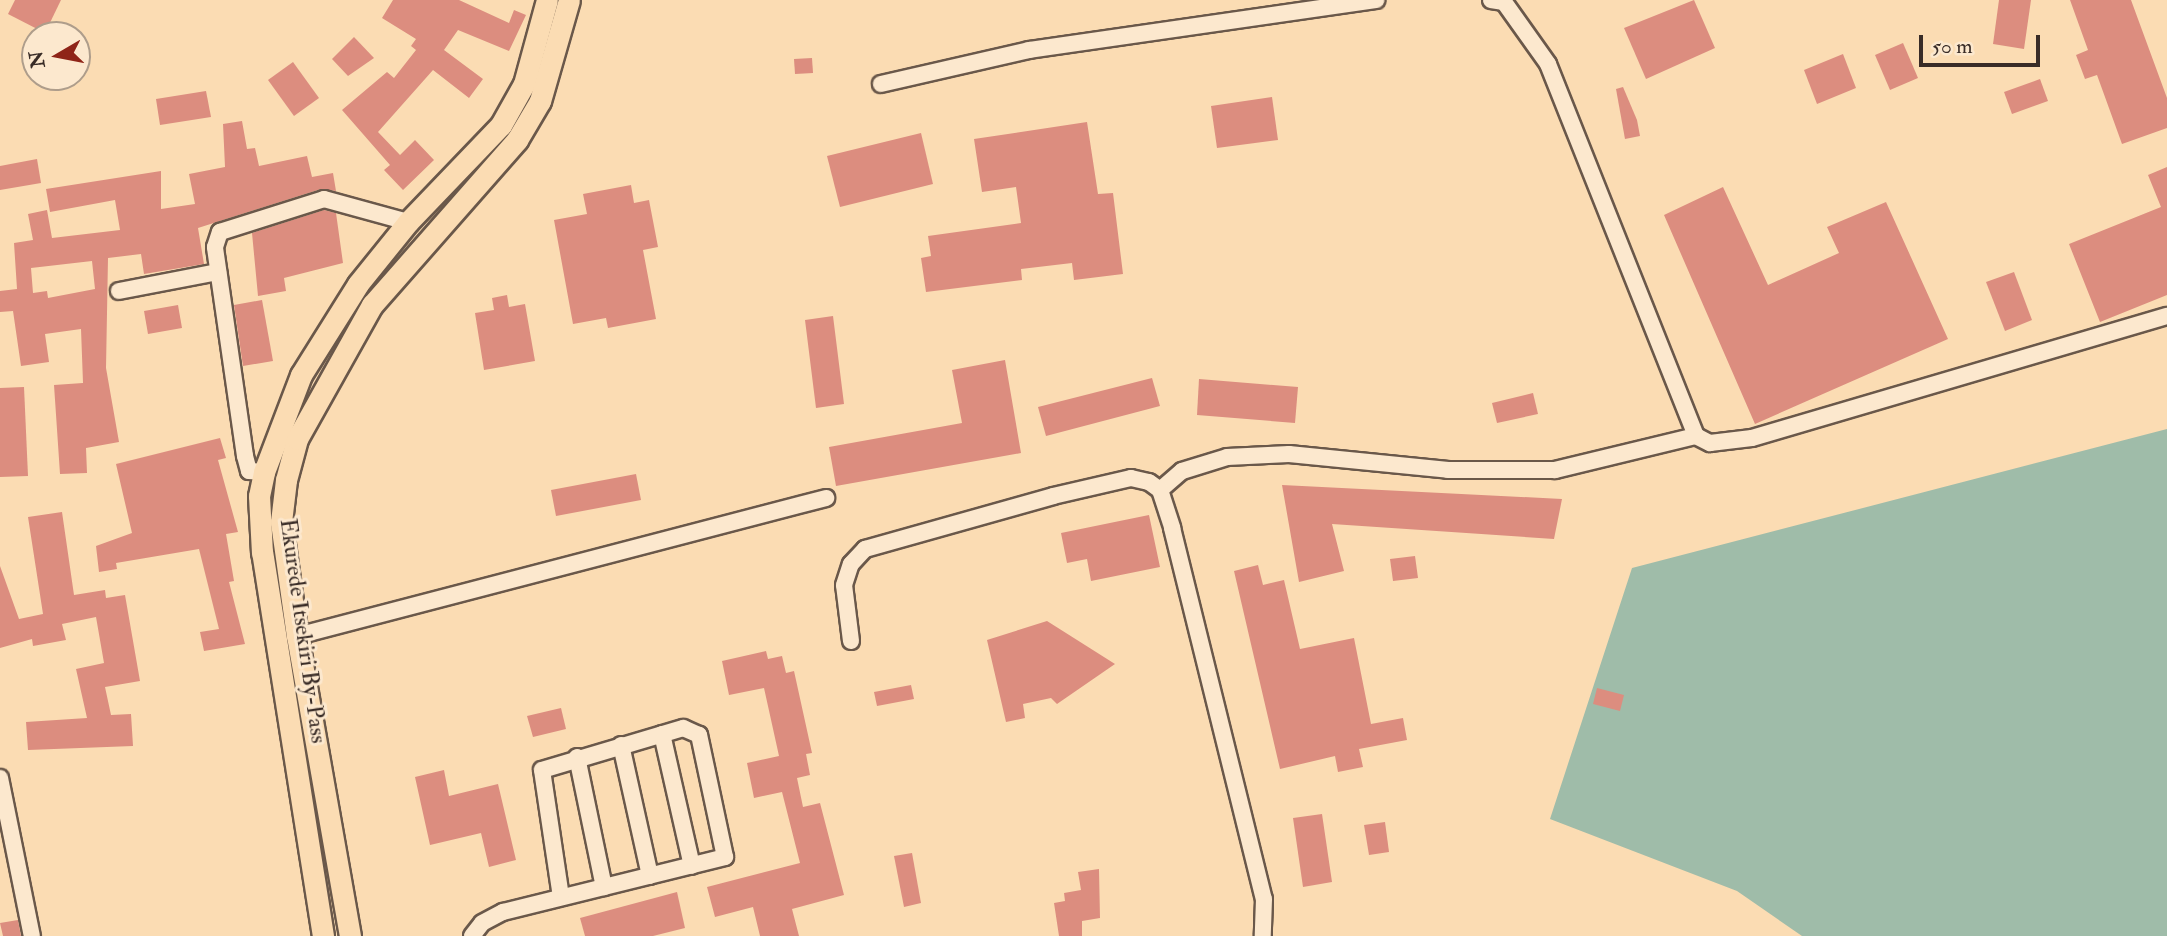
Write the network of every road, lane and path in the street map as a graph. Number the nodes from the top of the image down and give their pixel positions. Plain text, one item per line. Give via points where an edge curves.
1 (547, 0) edge
2 (569, 0) edge
3 (1376, 0) edge
4 (1500, 1) edge
5 (881, 84) dead end
6 (408, 222) junction
7 (218, 272) junction
8 (119, 291) dead end
9 (2167, 316) edge
10 (1696, 436) junction
11 (264, 472) junction
12 (1160, 490) junction
13 (826, 498) dead end
14 (297, 636) junction
15 (851, 641) dead end
16 (662, 734) junction
17 (621, 745) junction
18 (577, 757) junction
19 (0, 778) edge
20 (691, 866) junction
21 (650, 876) junction
22 (604, 887) junction
23 (561, 897) junction
24 (32, 936) edge
25 (323, 936) edge
26 (350, 936) edge
27 (472, 936) edge
28 (1263, 936) edge

1 - 6 main road, Ekurede Itsekiri By-Pass via 524,84 501,125
2 - 14 main road, Ekurede Itsekiri By-Pass via 540,101 517,140 372,305 297,439 281,522
3 - 5 street via 1029,50
4 - 10 street via 1548,64
6 - 7 street via 324,199 290,205 220,232 215,247
6 - 11 main road, Ekurede Itsekiri By-Pass via 358,284 301,375
7 - 8 street
7 - 11 street via 245,456 249,471
9 - 10 street via 1729,444
10 - 12 street via 1555,470 1448,470 1289,454 1227,457 1182,471
11 - 25 main road, Ekurede Itsekiri By-Pass via 259,496 262,553
12 - 15 street via 1131,478 942,523 865,549 844,585
12 - 28 street via 1264,899
13 - 14 street
14 - 26 main road, Ekurede Itsekiri By-Pass
16 - 17 street
16 - 20 street
16 - 20 street via 688,729 699,735 705,753 726,852 722,859
17 - 18 street
17 - 21 street
18 - 22 street
18 - 23 street via 540,772
19 - 24 street
20 - 21 street
21 - 22 street
22 - 23 street
23 - 27 street via 503,912 482,923

